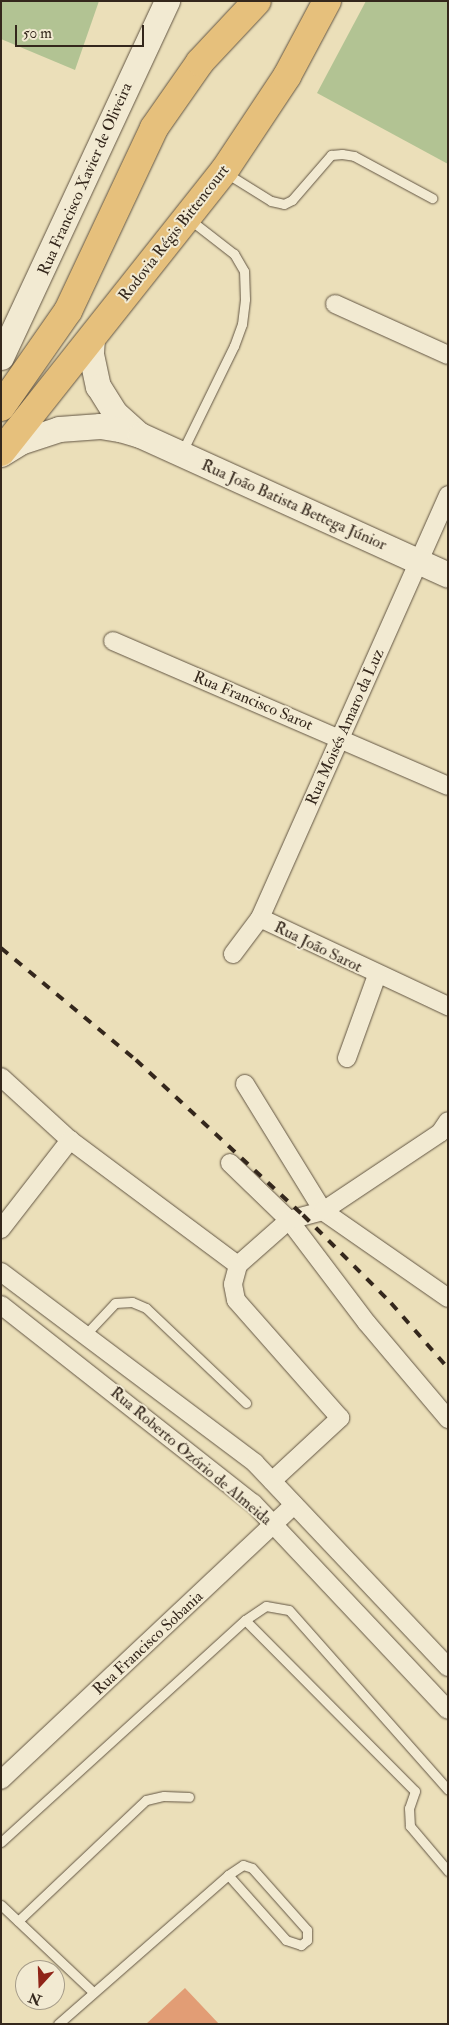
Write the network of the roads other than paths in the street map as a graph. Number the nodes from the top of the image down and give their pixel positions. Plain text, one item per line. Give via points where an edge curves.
1 (167, 1) edge
2 (257, 1) edge
3 (327, 1) edge
4 (224, 171) junction
5 (432, 198) dead end
6 (187, 218) junction
7 (335, 304) dead end
8 (92, 338) junction
9 (448, 355) edge
10 (1, 357) edge
11 (1, 407) edge
12 (140, 435) junction
13 (1, 453) edge
14 (181, 454) junction
15 (448, 495) edge
16 (418, 562) junction
17 (448, 575) edge
18 (113, 641) dead end
19 (341, 738) junction
20 (448, 786) edge
21 (260, 918) junction
22 (233, 954) dead end
23 (377, 975) junction
24 (448, 1006) edge
25 (346, 1058) dead end
26 (1, 1076) edge
27 (244, 1084) dead end
28 (448, 1121) edge
29 (70, 1140) junction
30 (230, 1163) dead end
31 (322, 1211) junction
32 (289, 1220) junction
33 (1, 1230) edge
34 (238, 1265) junction
35 (1, 1272) edge
36 (448, 1298) edge
37 (1, 1305) edge
38 (86, 1334) junction
39 (69, 1356) junction
40 (246, 1403) dead end
41 (448, 1419) edge
42 (272, 1481) junction
43 (294, 1505) junction
44 (274, 1524) junction
45 (342, 1555) junction
46 (322, 1574) junction
47 (245, 1620) junction
48 (448, 1666) edge
49 (448, 1710) edge
50 (1, 1780) edge
51 (448, 1790) edge
52 (189, 1797) dead end
53 (1, 1842) edge
54 (448, 1871) edge
55 (228, 1875) junction
56 (1, 1905) edge
57 (18, 1921) junction
58 (93, 1992) junction
59 (58, 2024) edge

1 - 10 main road, Rua Francisco Xavier de Oliveira
2 - 11 highway via 200,62 154,128 68,311
3 - 4 highway, Rodovia Régis Bittencourt via 287,76
4 - 5 lane via 271,201 284,204 292,200 331,155 342,154 354,156
4 - 6 highway, Rodovia Régis Bittencourt
6 - 8 highway, Rodovia Régis Bittencourt
6 - 14 lane via 234,254 244,271 245,299 242,324 234,346
7 - 9 street
8 - 12 main road, Rua João Batista Bettega Júnior via 91,354 98,386 115,413
8 - 13 highway, Rodovia Régis Bittencourt
12 - 13 main road, Rua João Batista Bettega Júnior via 100,426 59,428 20,442
12 - 14 main road, Rua João Batista Bettega Júnior
14 - 16 main road, Rua João Batista Bettega Júnior
15 - 16 street, Rua Moisés Amaro da Luz
16 - 17 main road, Rua João Batista Bettega Júnior
16 - 19 street, Rua Moisés Amaro da Luz
18 - 19 street, Rua Francisco Sarot
19 - 20 street, Rua Francisco Sarot
19 - 21 street, Rua Moisés Amaro da Luz
21 - 22 street, Rua Moisés Amaro da Luz
21 - 23 street, Rua João Sarot
23 - 24 street, Rua João Sarot
23 - 25 street, Rua João Sarot
26 - 29 street
27 - 31 street
28 - 31 street via 440,1133
29 - 33 street
29 - 34 street
30 - 32 street
31 - 32 street
31 - 36 street
32 - 34 street
32 - 41 street via 367,1323
34 - 42 street via 233,1284 236,1300 340,1418
35 - 38 street
37 - 39 street, Rua Roberto Ozório de Almeida
38 - 39 street
38 - 40 lane via 115,1303 132,1302 146,1308
38 - 42 street via 240,1450
39 - 44 street, Rua Roberto Ozório de Almeida via 234,1487
42 - 43 street
43 - 44 street, Rua Francisco Sobania
43 - 45 street
44 - 46 street, Rua Roberto Ozório de Almeida
44 - 50 street, Rua Francisco Sobania
45 - 46 street
45 - 48 street
46 - 49 street, Rua Roberto Ozório de Almeida
47 - 51 lane via 266,1606 289,1610
47 - 53 lane
47 - 54 lane via 415,1791 409,1808 410,1826
52 - 57 lane via 164,1796 146,1800
55 - 55 lane via 243,1865 252,1868 307,1930 307,1940 301,1945 286,1940
55 - 58 lane
56 - 57 lane
57 - 58 lane
58 - 59 lane

